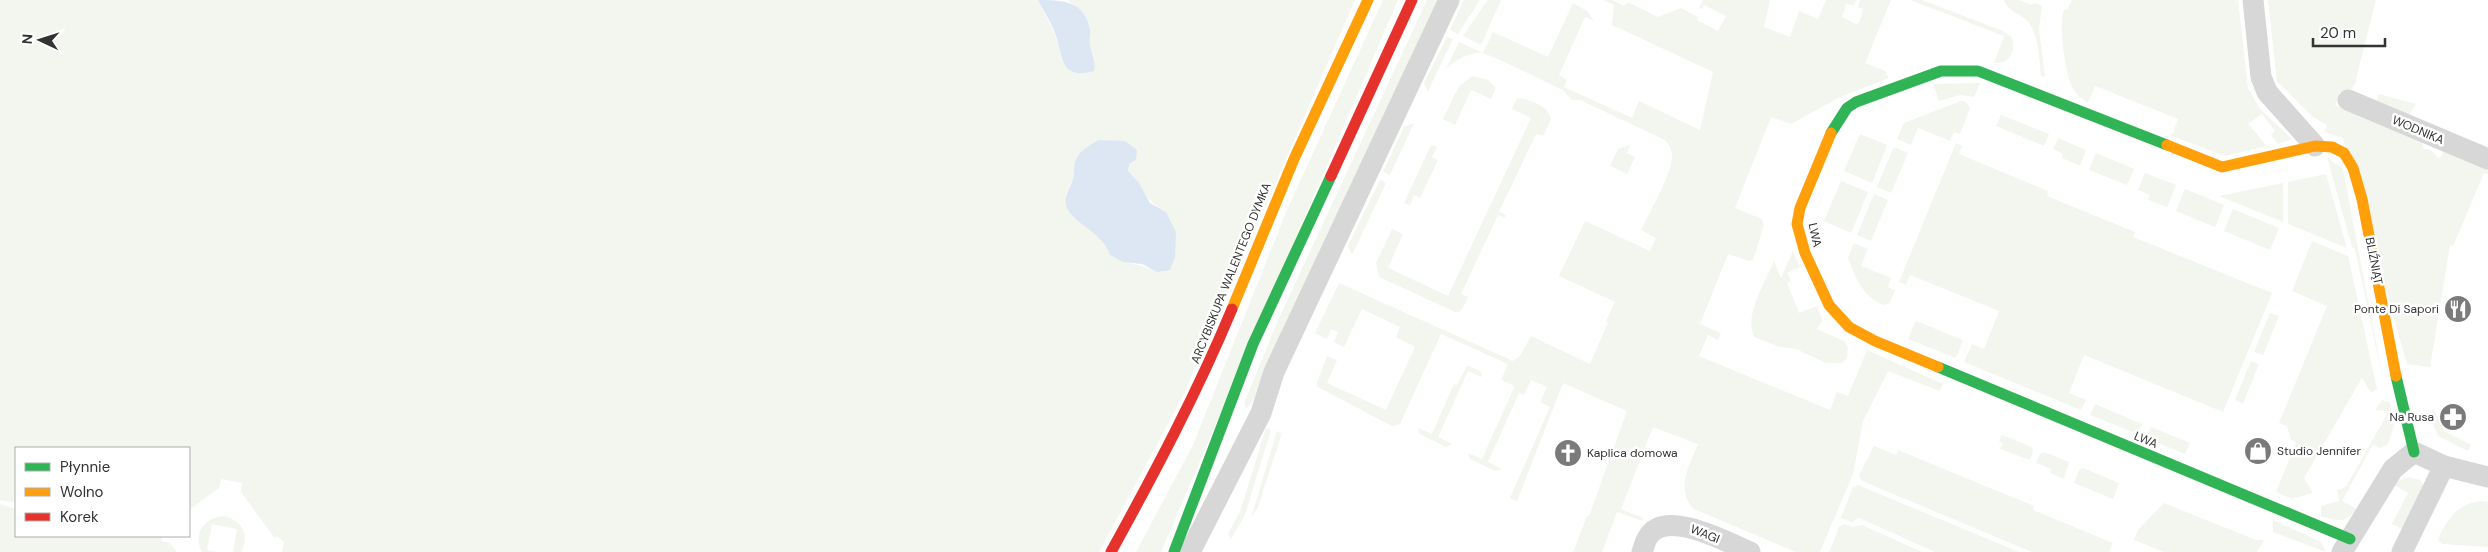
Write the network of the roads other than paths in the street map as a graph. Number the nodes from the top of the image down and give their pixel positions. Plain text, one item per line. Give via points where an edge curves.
1 (1368, 0) edge
2 (1412, 0) edge
3 (1449, 0) edge
4 (2252, 0) edge
5 (2348, 100) dead end
6 (2319, 147) junction
7 (2488, 159) edge
8 (2414, 452) junction
9 (2444, 466) junction
10 (2488, 477) edge
11 (2346, 545) edge
12 (1111, 552) edge
13 (1174, 552) edge
14 (1190, 552) edge
15 (1642, 552) edge
16 (1750, 552) edge
17 (2402, 552) edge

1 - 12 street, ARCYBISKUPA WALENTEGO DYMKA via 1294,159 1210,362
2 - 13 street via 1253,344
3 - 14 street via 1274,372 1261,413
4 - 6 street via 2261,77 2267,92
5 - 7 street, WODNIKA
6 - 8 street, BLIŹNIĄT via 2332,147 2344,152 2353,168
6 - 11 street, LWA via 2222,167 1978,71 1941,71 1847,108 1834,124 1800,208 1797,224 1805,253 1830,305 1849,327
8 - 9 street
8 - 11 street via 2393,469
9 - 10 street
9 - 17 street
15 - 16 street, WAGI via 1648,536 1664,525 1682,525

